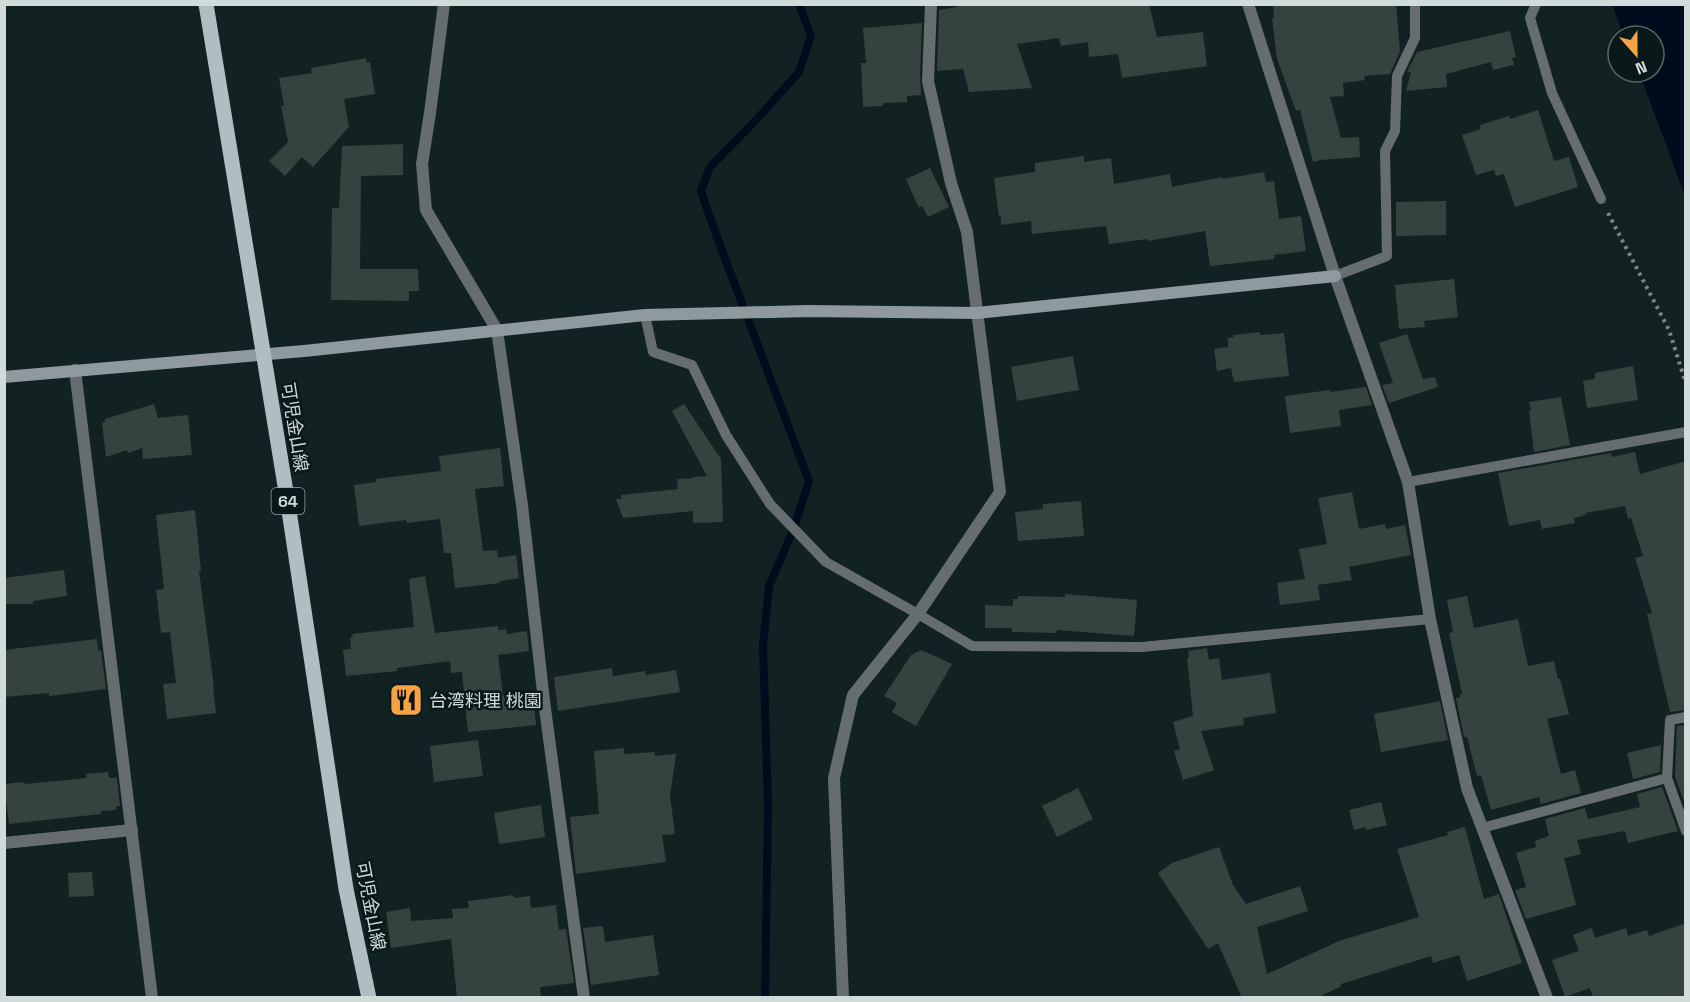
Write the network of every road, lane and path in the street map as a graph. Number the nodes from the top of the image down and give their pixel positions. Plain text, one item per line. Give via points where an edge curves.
1 (206, 4) edge
2 (444, 4) edge
3 (931, 4) edge
4 (1248, 4) edge
5 (1415, 4) edge
6 (1536, 4) edge
7 (1601, 199) joint
8 (1335, 276) junction
9 (977, 313) junction
10 (645, 315) junction
11 (497, 330) junction
12 (264, 354) junction
13 (75, 370) junction
14 (4, 377) edge
15 (1686, 384) edge
16 (1686, 432) edge
17 (1408, 482) junction
18 (918, 614) junction
19 (1430, 619) junction
20 (1686, 717) edge
21 (1667, 778) junction
22 (1482, 828) junction
23 (132, 830) junction
24 (1686, 831) edge
25 (4, 843) edge
26 (152, 998) edge
27 (369, 998) edge
28 (584, 998) edge
29 (843, 998) edge
30 (1547, 998) edge

1 - 12 main road, 可児金山線 / 64
2 - 11 street via 422,164 426,210
3 - 9 street via 928,81 951,183 968,232
4 - 8 street
5 - 8 lane via 1415,38 1397,76 1395,130 1385,151 1387,256
6 - 7 lane via 1530,18 1552,93
7 - 15 path via 1668,330
8 - 9 street
8 - 17 street
9 - 10 street via 808,311
9 - 18 street via 1000,492
10 - 11 street
10 - 18 lane via 653,352 692,365 726,435 770,504 826,562
11 - 12 street
11 - 28 street
12 - 13 street
12 - 27 main road, 可児金山線 / 64 via 346,890
13 - 14 street
13 - 23 street
16 - 17 lane
17 - 19 street
18 - 19 lane via 972,646 1142,647
18 - 29 street via 853,695 834,778
19 - 22 street via 1467,788
20 - 21 lane via 1670,720
21 - 22 lane
21 - 24 lane
22 - 30 street
23 - 25 street
23 - 26 street

